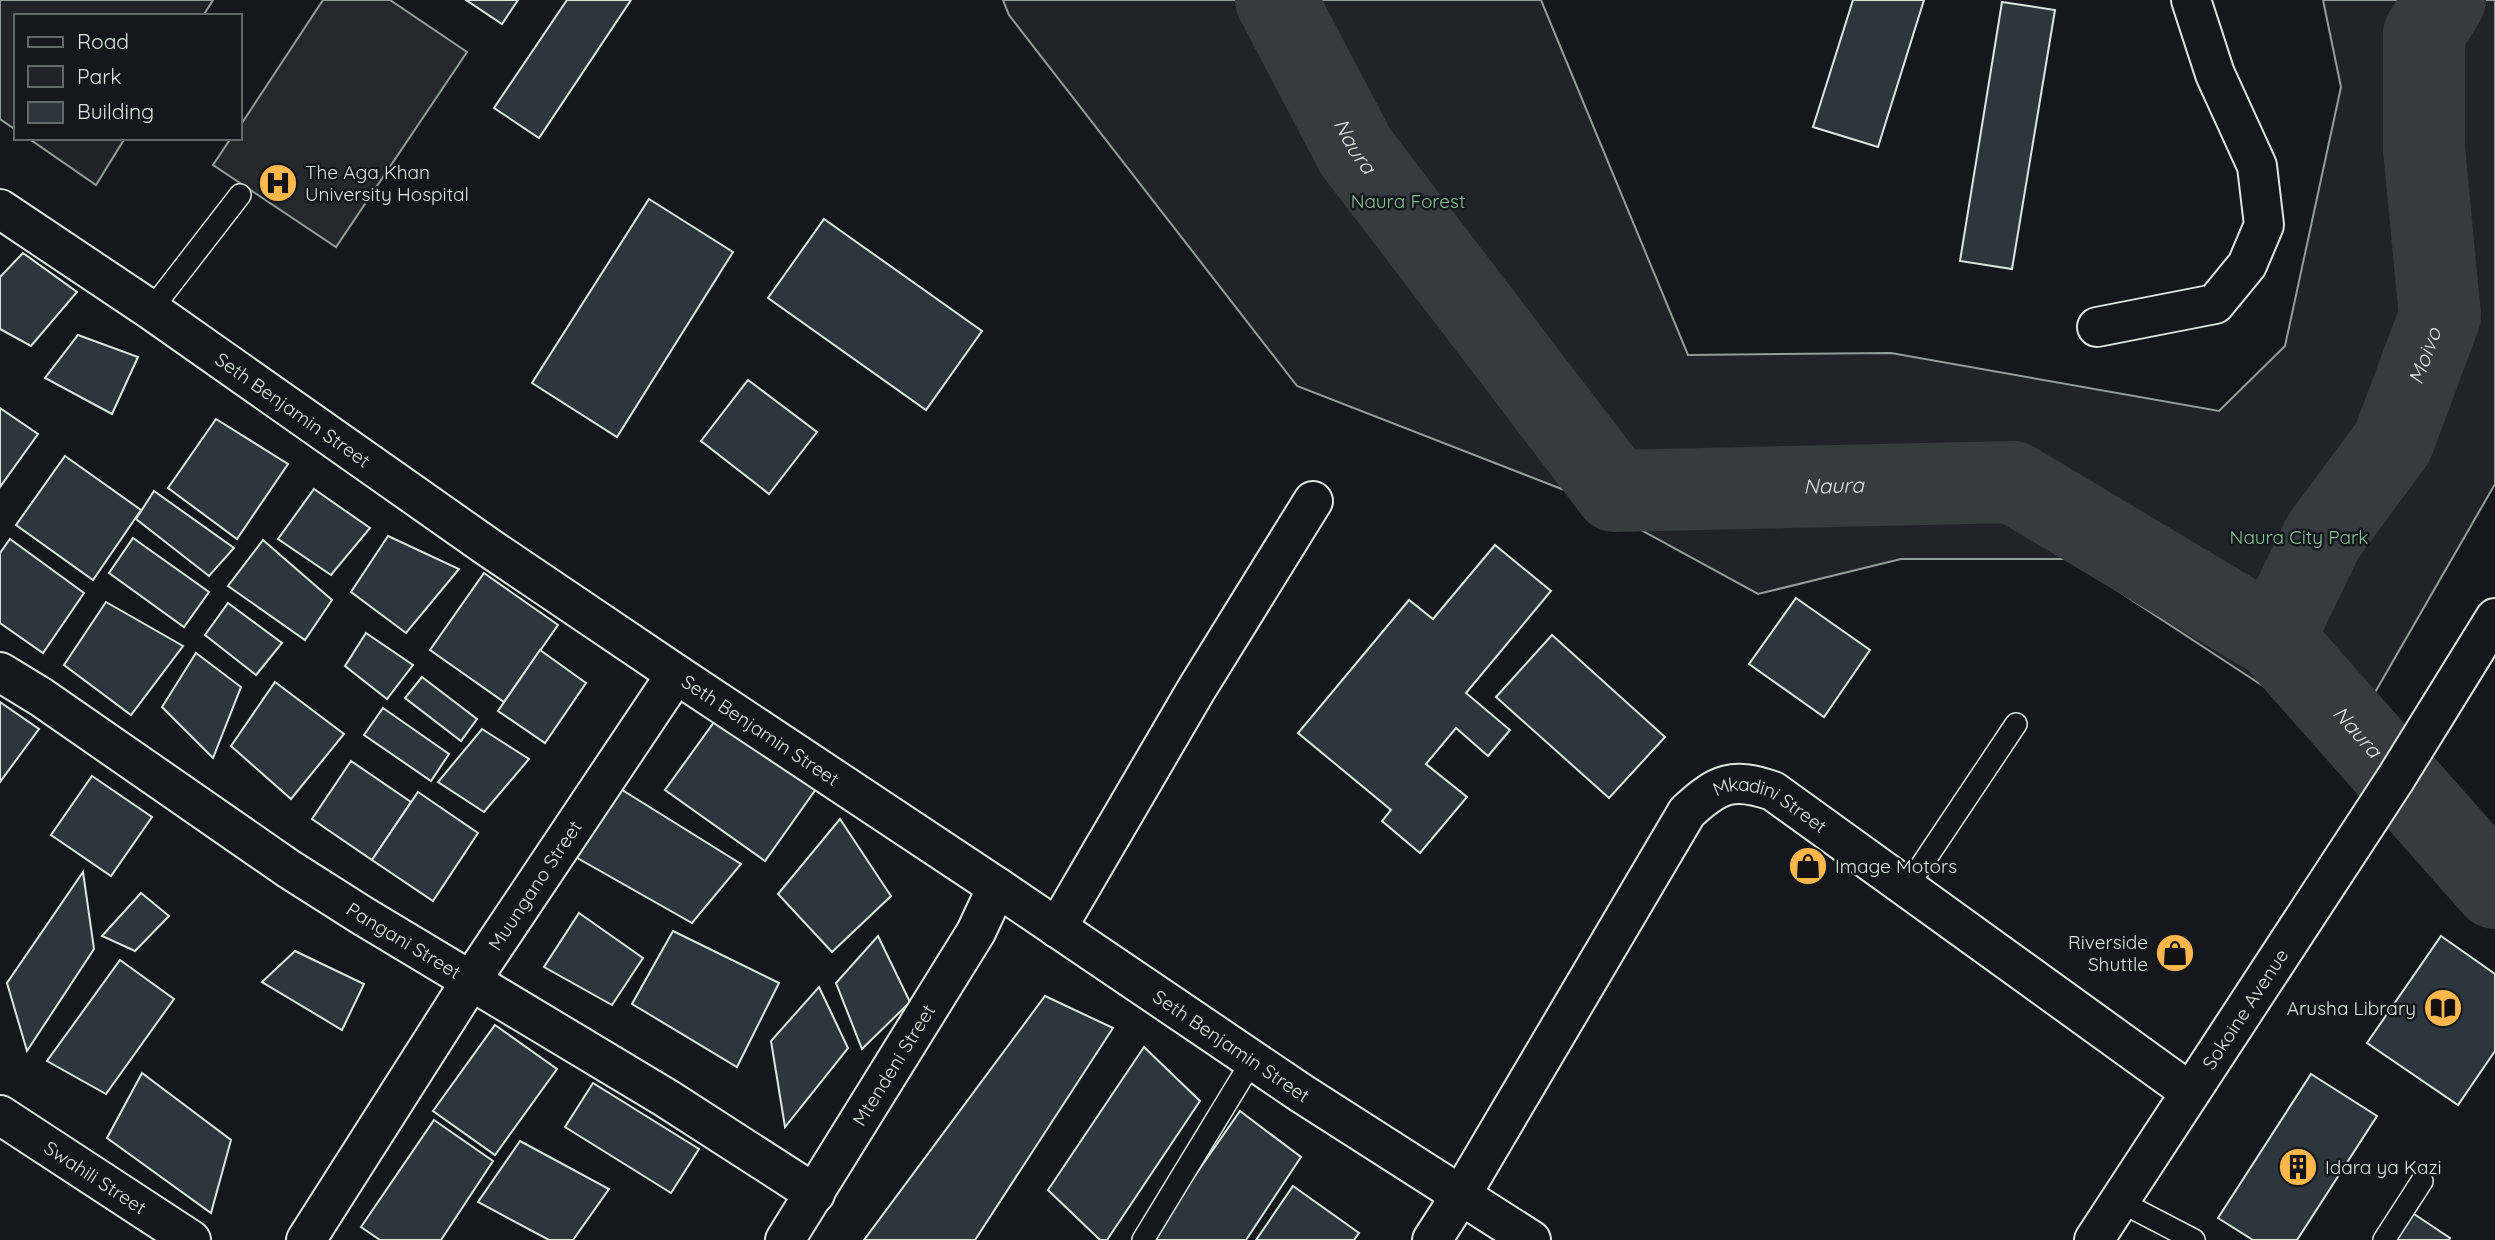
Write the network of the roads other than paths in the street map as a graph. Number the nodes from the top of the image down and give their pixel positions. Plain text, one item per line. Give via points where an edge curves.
1 (2191, 0) edge
2 (240, 195) dead end
3 (0, 209) edge
4 (151, 310) junction
5 (2097, 327) dead end
6 (1313, 501) dead end
7 (2495, 618) edge
8 (0, 672) edge
9 (676, 674) junction
10 (2016, 724) dead end
11 (997, 887) junction
12 (1907, 887) junction
13 (1057, 928) junction
14 (472, 979) junction
15 (1252, 1060) junction
16 (2190, 1092) junction
17 (0, 1115) edge
18 (2422, 1181) dead end
19 (815, 1194) junction
20 (1461, 1195) junction
21 (2119, 1201) junction
22 (191, 1240) edge
23 (306, 1240) edge
24 (785, 1240) edge
25 (1143, 1240) edge
26 (1432, 1240) edge
27 (1531, 1240) edge
28 (2094, 1240) edge
29 (2194, 1240) edge
30 (2384, 1240) edge

1 - 5 street via 2215,74 2257,166 2264,225 2247,265 2215,304
2 - 4 lane
3 - 4 street, Seth Benjamin Street
4 - 9 street, Seth Benjamin Street
6 - 13 street
7 - 16 street, Sokoine Avenue
8 - 14 street, Pangani Street via 289,869
9 - 11 street, Seth Benjamin Street
9 - 14 street, Muungano Street
10 - 12 lane
11 - 13 street, Seth Benjamin Street
11 - 19 street, Mtendeni Street via 976,932
12 - 16 street, Mkadini Street
12 - 20 street, Mkadini Street via 1773,791 1750,783 1726,783 1704,796 1687,812
13 - 15 street, Seth Benjamin Street
14 - 19 street, Pangani Street
14 - 23 street, Muungano Street
15 - 20 street, Seth Benjamin Street
15 - 25 lane
16 - 21 street, Sokoine Avenue
17 - 22 street, Swahili Street
18 - 30 lane
19 - 24 street, Mtendeni Street
20 - 26 street, Mkadini Street
20 - 27 street, Seth Benjamin Street
21 - 28 street, Sokoine Avenue
21 - 29 lane

